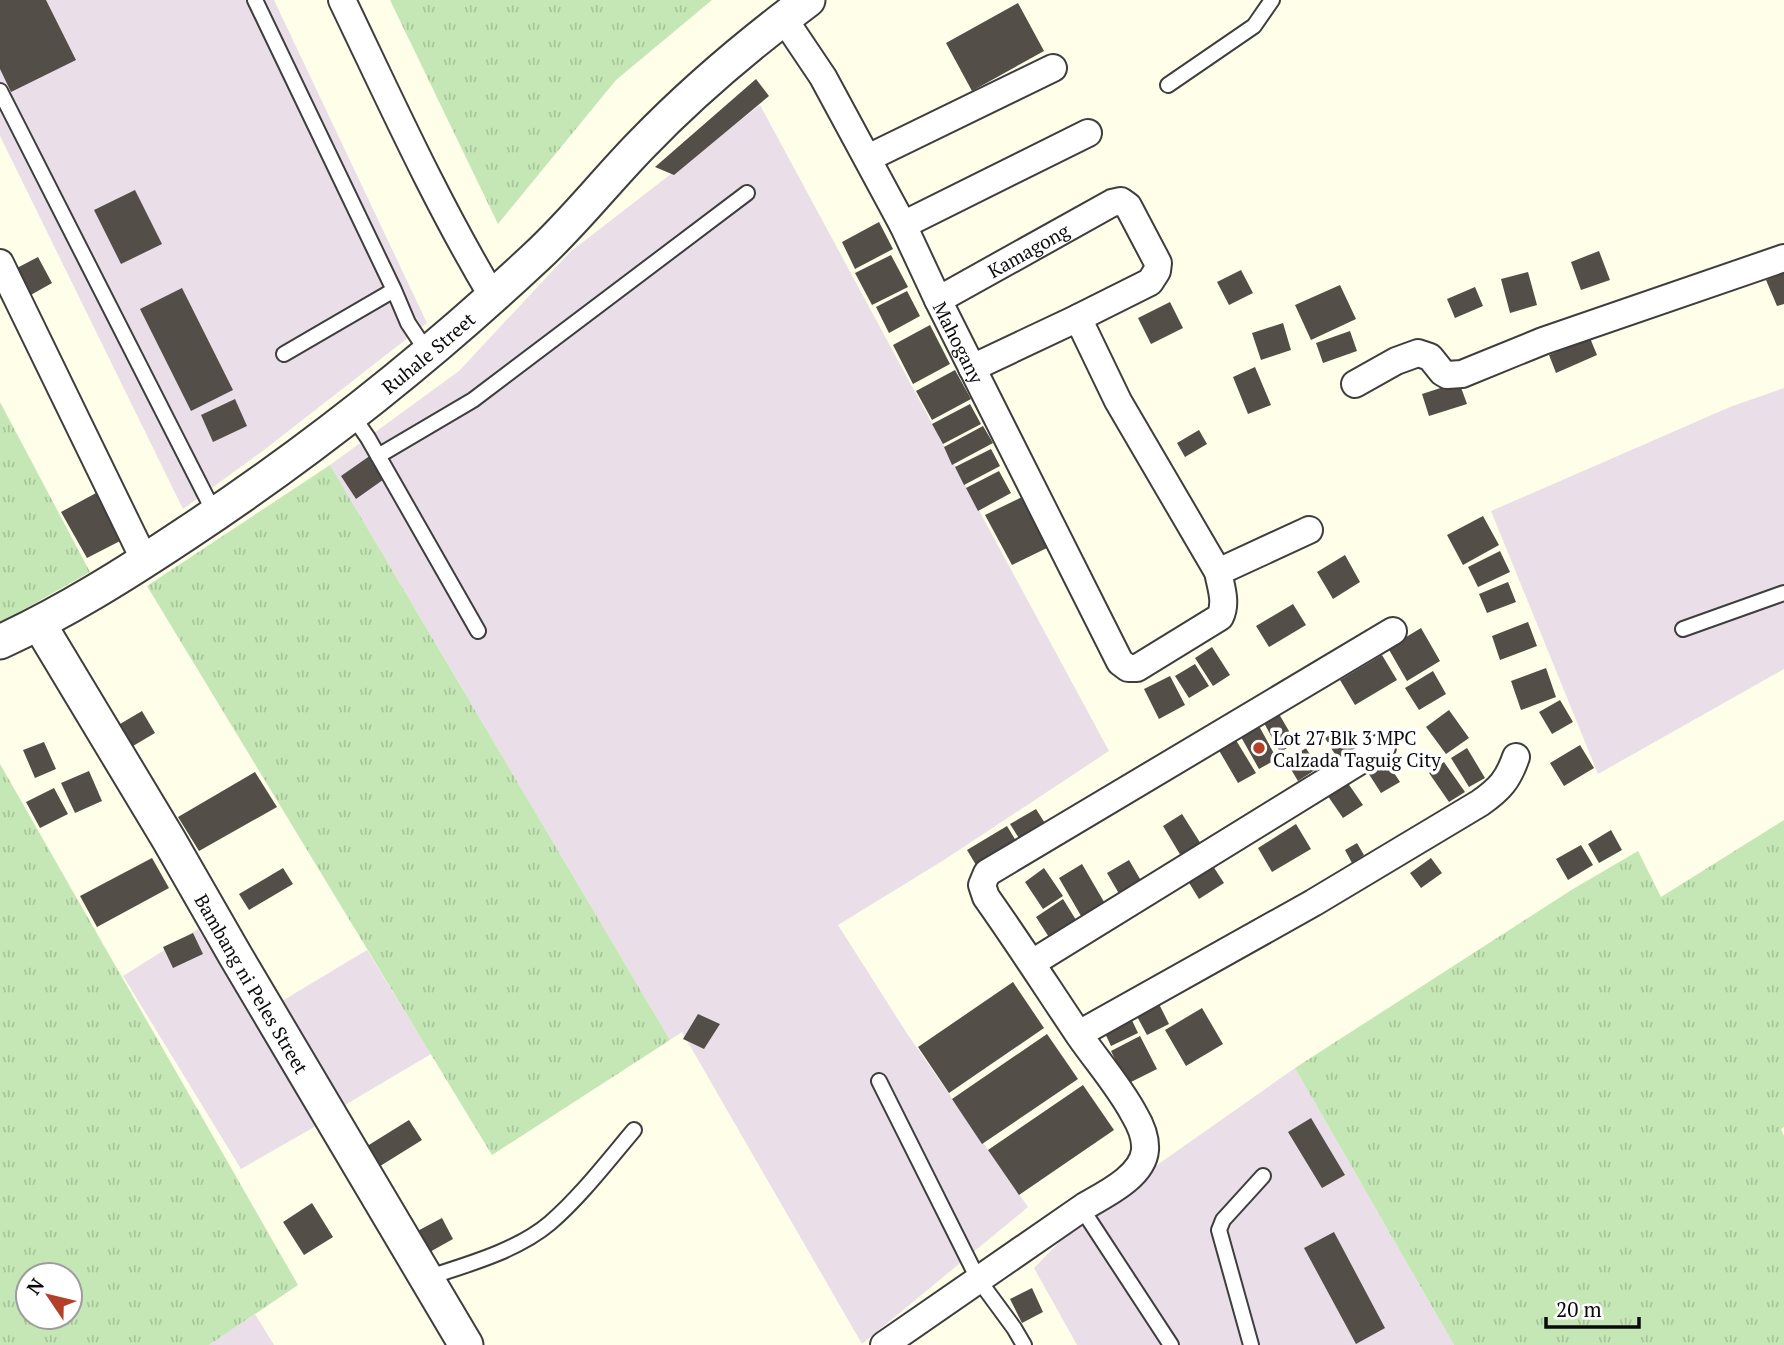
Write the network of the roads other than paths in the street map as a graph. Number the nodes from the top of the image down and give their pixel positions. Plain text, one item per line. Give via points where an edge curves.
1 (255, 0) edge
2 (342, 0) edge
3 (1272, 0) edge
4 (796, 9) edge
5 (1053, 68) dead end
6 (1168, 85) dead end
7 (0, 92) edge
8 (1088, 133) dead end
9 (867, 158) junction
10 (747, 193) dead end
11 (903, 225) junction
12 (1784, 258) edge
13 (0, 263) edge
14 (394, 290) junction
15 (493, 297) junction
16 (938, 300) junction
17 (1078, 318) junction
18 (284, 354) dead end
19 (428, 354) junction
20 (972, 368) junction
21 (1355, 384) dead end
22 (352, 415) junction
23 (378, 456) junction
24 (215, 514) junction
25 (1308, 530) dead end
26 (145, 561) junction
27 (1218, 572) junction
28 (1784, 593) edge
29 (38, 624) junction
30 (1683, 629) dead end
31 (478, 631) dead end
32 (1393, 631) dead end
33 (0, 642) edge
34 (1381, 747) dead end
35 (1516, 757) dead end
36 (1032, 963) junction
37 (1079, 1034) junction
38 (879, 1081) dead end
39 (634, 1130) dead end
40 (1263, 1176) dead end
41 (1085, 1206) junction
42 (426, 1278) junction
43 (978, 1279) junction
44 (466, 1345) edge
45 (884, 1345) edge
46 (1024, 1345) edge
47 (1171, 1345) edge
48 (1251, 1345) edge

1 - 14 lane
2 - 15 street via 405,132
3 - 6 lane via 1254,26
4 - 9 street, Mahogany via 823,77
4 - 15 street, Ruhale Street via 702,85
5 - 9 street
7 - 24 lane
8 - 11 street
9 - 11 street, Mahogany
10 - 23 lane via 473,400
11 - 16 street, Mahogany
12 - 21 street via 1543,341 1462,374 1447,375 1430,357 1418,353
13 - 26 street
14 - 18 lane
14 - 19 lane
15 - 19 street, Ruhale Street
16 - 17 street, Kamagong via 1121,201 1157,262 1157,271 1150,282
16 - 20 street, Mahogany
17 - 20 street
17 - 27 street via 1118,401
19 - 22 street, Ruhale Street
20 - 27 street, Mahogany via 1120,662 1137,668 1220,617 1225,608
22 - 23 lane
22 - 24 street, Ruhale Street
23 - 31 lane
24 - 26 street, Ruhale Street
25 - 27 street
26 - 29 street, Ruhale Street
28 - 30 lane
29 - 33 street, Ruhale Street
29 - 42 street, Bambang ni Peles Street
32 - 36 street via 987,873 982,885 986,897
34 - 36 street
35 - 37 street via 1498,790 1480,803
36 - 37 street
37 - 41 street via 1134,1113 1145,1150 1140,1167
38 - 43 lane
39 - 42 lane via 548,1225 519,1243
40 - 48 lane via 1223,1220 1220,1230
41 - 43 street
41 - 47 lane via 1086,1216
42 - 44 street, Bambang ni Peles Street
43 - 45 street
43 - 46 lane

